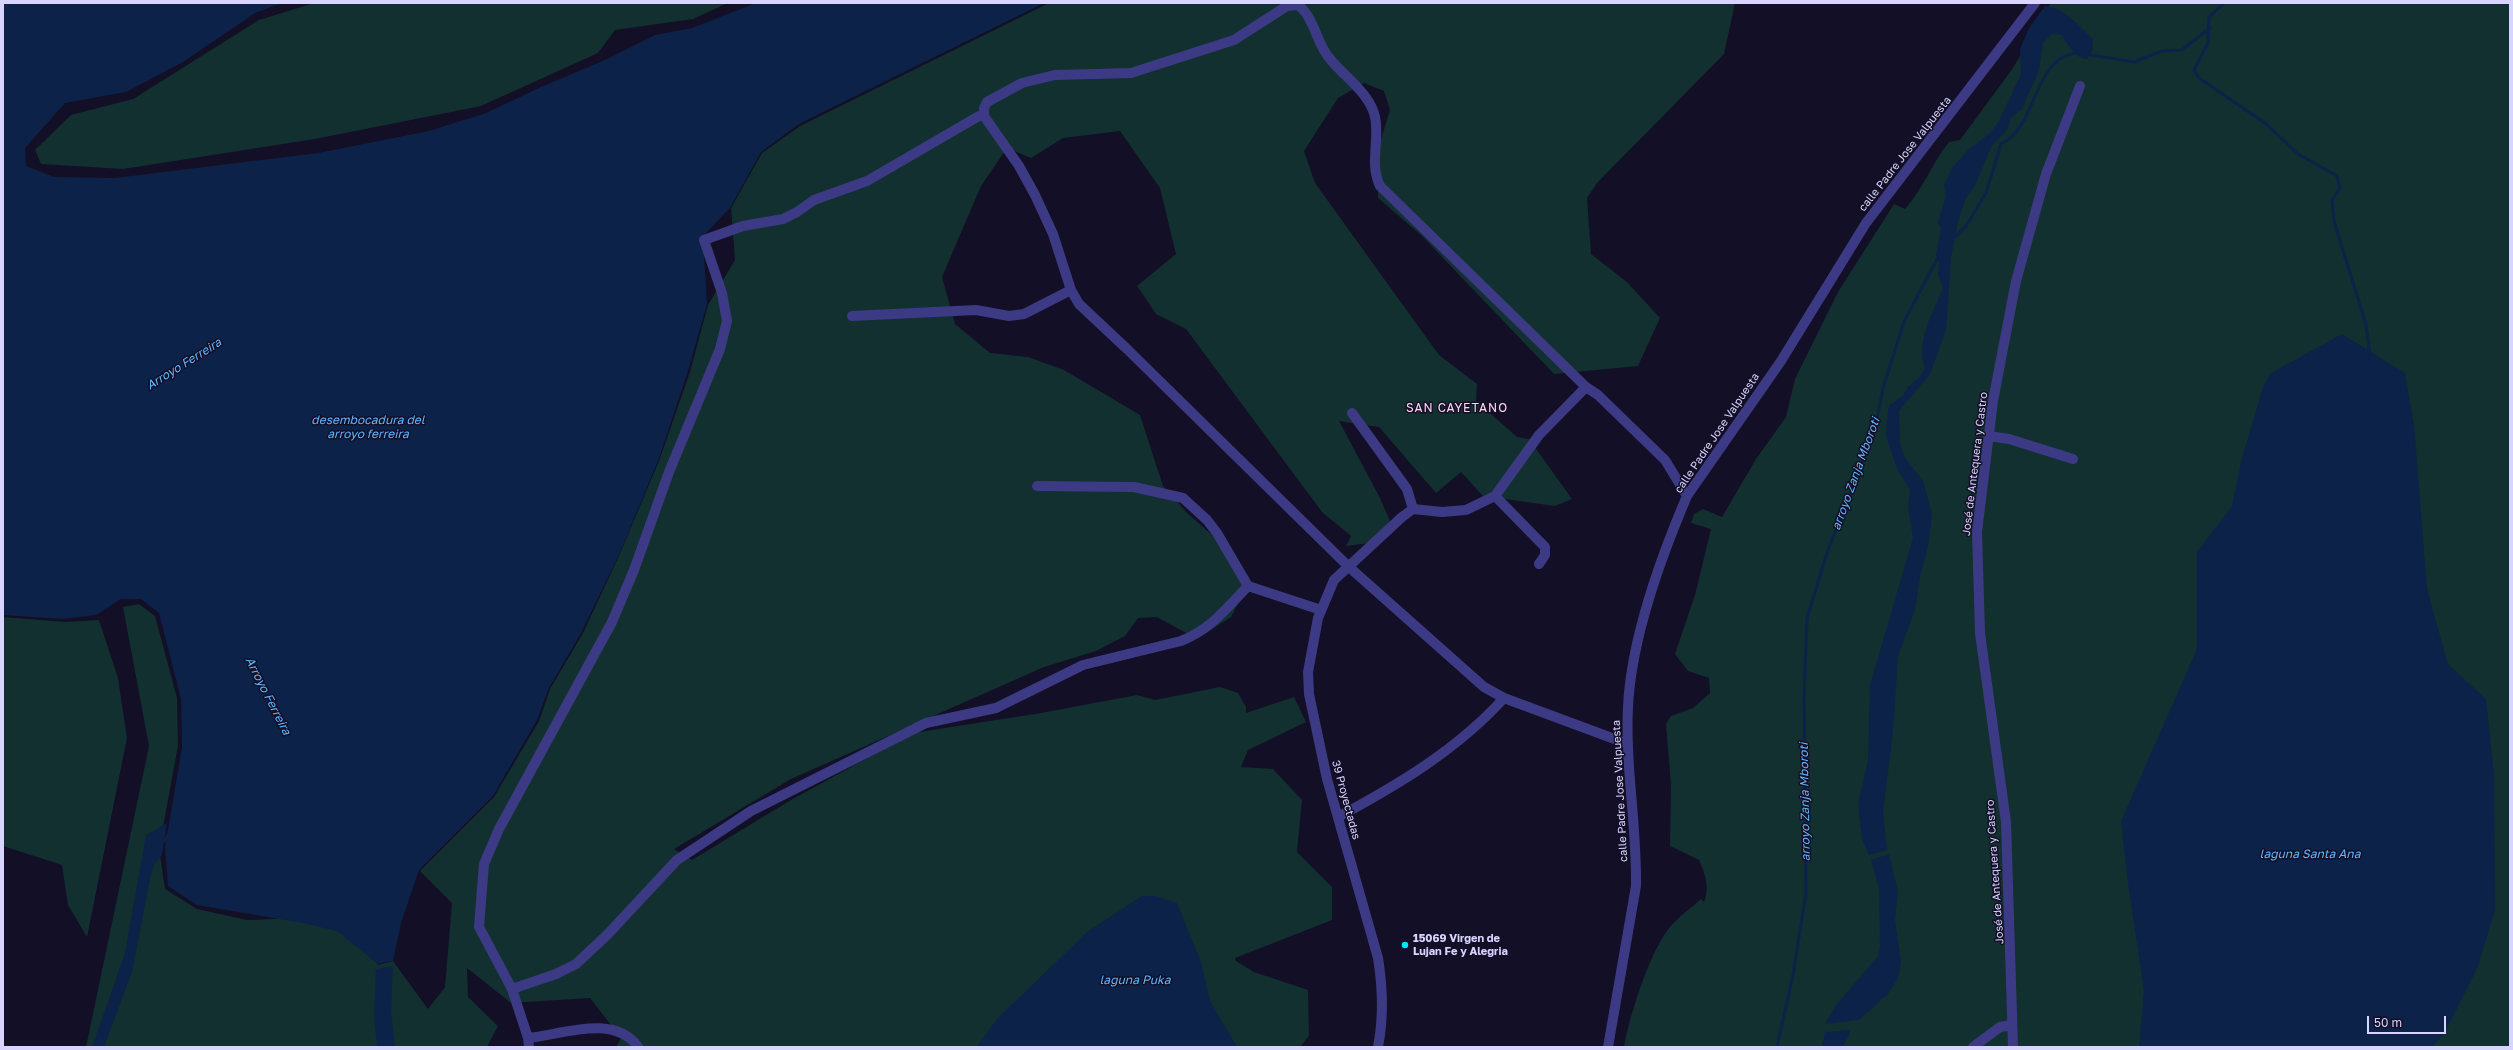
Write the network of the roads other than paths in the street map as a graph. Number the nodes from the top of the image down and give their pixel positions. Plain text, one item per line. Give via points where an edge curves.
1 (2035, 3) edge
2 (2080, 86) dead end
3 (984, 116) junction
4 (1071, 290) junction
5 (852, 316) dead end
6 (1586, 387) junction
7 (1352, 413) dead end
8 (1989, 436) junction
9 (2073, 459) dead end
10 (1037, 486) dead end
11 (1495, 496) junction
12 (1687, 496) junction
13 (1413, 509) junction
14 (1539, 564) dead end
15 (1349, 567) junction
16 (1248, 586) junction
17 (1321, 610) junction
18 (1504, 698) junction
19 (1628, 744) junction
20 (1338, 817) junction
21 (512, 989) junction
22 (2012, 1025) junction
23 (528, 1042) edge
24 (638, 1047) edge
25 (1378, 1047) edge
26 (1608, 1047) edge
27 (1973, 1047) edge
28 (2013, 1047) edge

1 - 12 street, calle Padre Jose Valpuesta via 1866,224 1796,338
2 - 8 street, José de Antequera y Castro via 2046,174 2016,281
3 - 4 street via 1019,166 1034,195 1053,234
3 - 6 street via 987,102 1022,83 1055,75 1138,71 1234,40 1287,6 1298,5 1305,11 1325,53 1369,100 1376,117 1374,166 1380,186
3 - 21 street via 866,181 814,200 790,216 743,226 704,240 722,293 727,321 720,349 669,472 630,582 612,622 499,829 484,864 479,927
4 - 5 street via 1024,314 1009,316 976,310
4 - 15 street via 1079,304 1090,315
6 - 11 street via 1539,435
6 - 12 street via 1598,395 1665,460
7 - 13 street via 1407,489
8 - 9 street via 2008,439
8 - 22 street, José de Antequera y Castro via 1977,532 1980,633 2006,822
10 - 16 street via 1112,485 1183,498 1208,520
11 - 13 street via 1466,510 1442,512
11 - 14 street via 1545,547 1545,555
12 - 19 street, calle Padre Jose Valpuesta via 1645,615 1628,705
13 - 15 street, 39 Proyectadas
15 - 17 street, 39 Proyectadas via 1334,580
15 - 18 street via 1484,687
16 - 17 street
16 - 21 street via 1210,627 1194,636 1083,665 996,708 926,723 751,812 677,860 607,935 576,964 556,974
17 - 20 street, 39 Proyectadas via 1312,641 1308,672 1309,694 1320,751
18 - 19 street
18 - 20 street via 1432,761 1401,782
19 - 26 street, calle Padre Jose Valpuesta via 1636,886
20 - 25 street, 39 Proyectadas via 1378,958 1383,1018
21 - 23 street
22 - 27 street via 2000,1027
22 - 28 street, José de Antequera y Castro
23 - 24 street via 594,1027 629,1037

